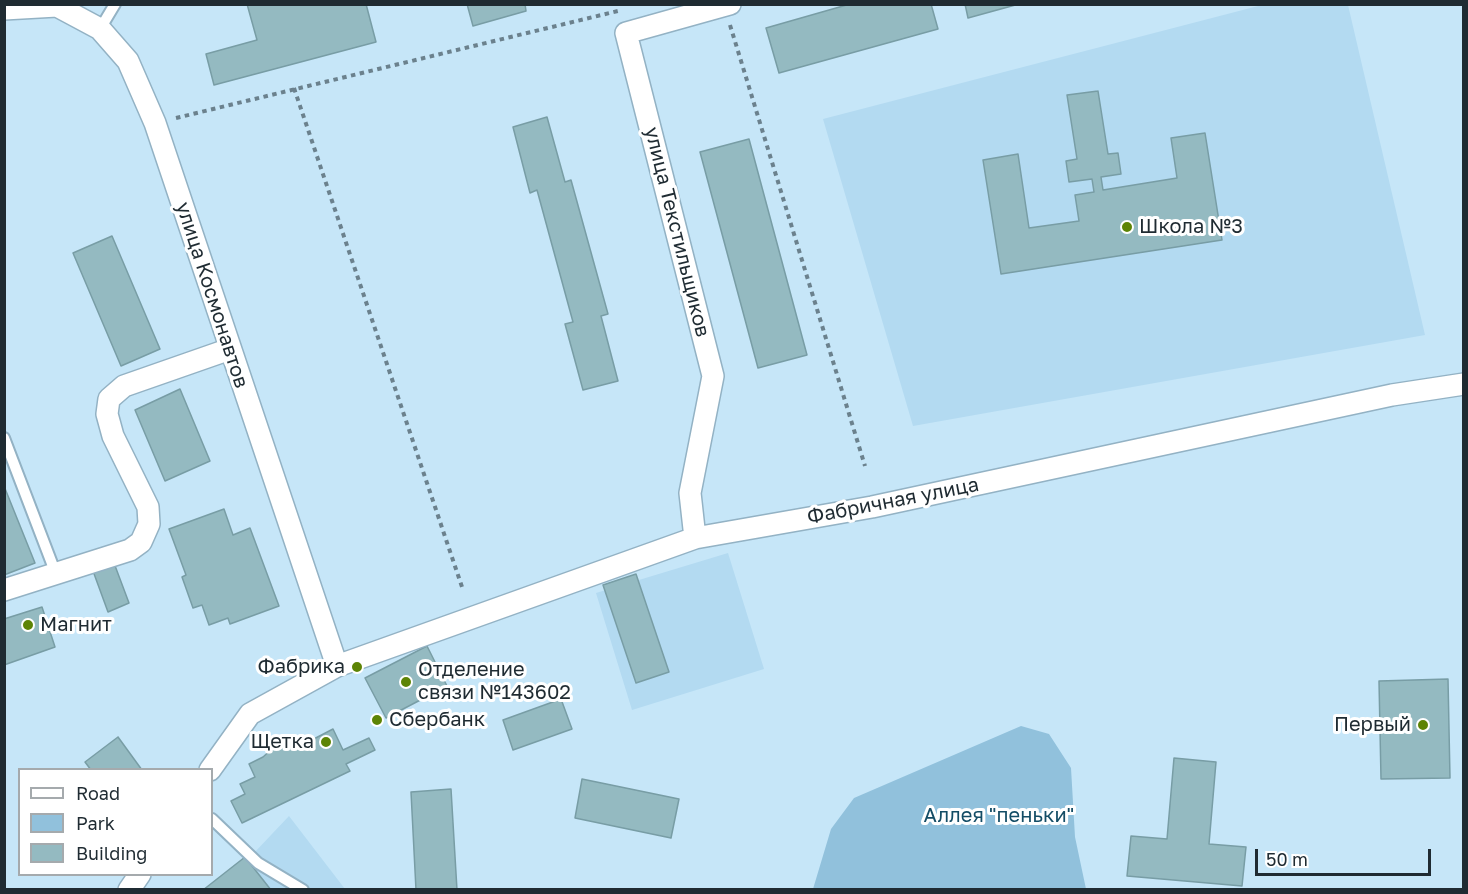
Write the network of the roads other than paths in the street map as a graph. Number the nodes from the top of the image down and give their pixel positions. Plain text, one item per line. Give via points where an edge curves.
1 (115, 4) edge
2 (4, 9) edge
3 (729, 10) edge
4 (100, 29) junction
5 (230, 349) junction
6 (1464, 384) edge
7 (4, 438) edge
8 (695, 538) junction
9 (56, 574) junction
10 (4, 590) edge
11 (337, 666) junction
12 (211, 768) edge
13 (213, 820) edge
14 (139, 876) edge
15 (129, 890) edge
16 (303, 890) edge

1 - 4 lane
2 - 4 street, улица Космонавтов via 57,6
3 - 8 street, улица Текстильщиков via 626,33 713,376 690,493
4 - 5 street, улица Космонавтов via 128,61 155,123
5 - 9 street via 124,386 110,399 107,414 113,436 148,507 150,524 141,542 130,550
5 - 11 street, улица Космонавтов
6 - 8 street, Фабричная улица via 1381,398 872,507
7 - 9 lane
8 - 11 street, Фабричная улица
9 - 10 street
11 - 12 street, Фабричная улица via 250,714
13 - 16 lane via 258,863
14 - 15 street

